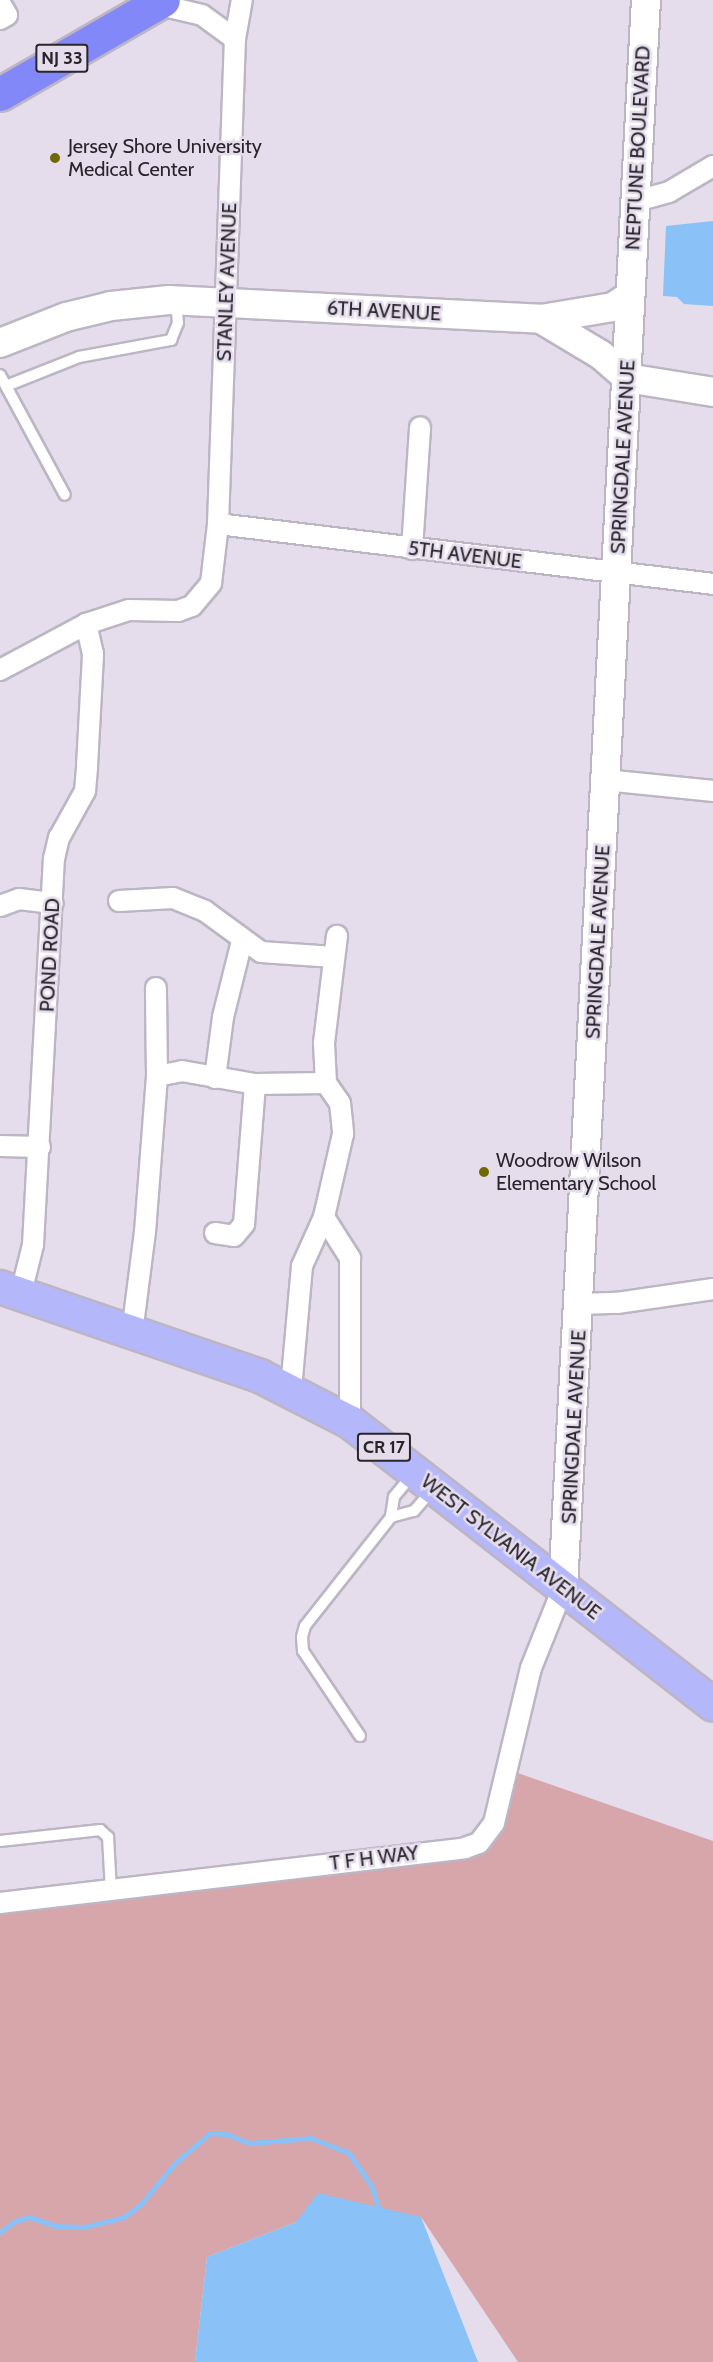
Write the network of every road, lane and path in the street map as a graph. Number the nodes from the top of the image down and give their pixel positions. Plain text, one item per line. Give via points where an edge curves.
1 (242, 0) edge
2 (646, 0) edge
3 (160, 2) edge
4 (0, 3) edge
5 (0, 19) edge
6 (235, 39) junction
7 (0, 94) edge
8 (713, 166) edge
9 (636, 201) junction
10 (630, 296) junction
11 (176, 300) junction
12 (227, 302) junction
13 (541, 319) junction
14 (0, 343) edge
15 (0, 375) edge
16 (627, 378) junction
17 (6, 386) junction
18 (713, 392) edge
19 (420, 427) dead end
20 (65, 495) dead end
21 (218, 524) junction
22 (412, 549) junction
23 (617, 573) junction
24 (713, 584) edge
25 (86, 624) junction
26 (0, 670) edge
27 (605, 780) junction
28 (713, 791) edge
29 (119, 901) dead end
30 (52, 903) junction
31 (0, 906) edge
32 (337, 936) dead end
33 (242, 941) junction
34 (334, 957) junction
35 (156, 988) dead end
36 (157, 1076) junction
37 (215, 1078) junction
38 (326, 1083) junction
39 (255, 1084) junction
40 (0, 1146) edge
41 (40, 1147) junction
42 (324, 1217) junction
43 (215, 1233) dead end
44 (713, 1288) edge
45 (10, 1290) edge
46 (580, 1304) junction
47 (132, 1333) junction
48 (291, 1389) junction
49 (350, 1422) junction
50 (424, 1479) junction
51 (391, 1517) junction
52 (562, 1588) junction
53 (713, 1705) edge
54 (360, 1736) dead end
55 (0, 1840) edge
56 (111, 1890) junction
57 (0, 1902) edge

1 - 6 street, STANLEY AVENUE
2 - 9 street, NEPTUNE BOULEVARD
3 - 6 street via 202,15
3 - 7 highway, NJ 33
4 - 5 street via 7,15
6 - 12 street, STANLEY AVENUE
8 - 9 street via 669,192
9 - 10 street, NEPTUNE BOULEVARD
10 - 13 street, 6TH AVENUE via 613,307
10 - 16 street, SPRINGDALE AVENUE
11 - 12 street, 6TH AVENUE
11 - 14 street, 6TH AVENUE via 89,311
11 - 17 lane via 178,323 171,340 79,357
12 - 13 street, 6TH AVENUE
12 - 21 street, STANLEY AVENUE
13 - 16 street, 6TH AVENUE via 601,355
15 - 17 lane
16 - 18 street
16 - 23 street, SPRINGDALE AVENUE
17 - 20 lane
19 - 22 street
21 - 22 street, 5TH AVENUE
21 - 25 street, STANLEY AVENUE via 212,583 192,606 178,611 129,610
22 - 23 street, 5TH AVENUE
23 - 24 street, 5TH AVENUE
23 - 27 street, SPRINGDALE AVENUE
25 - 26 street, STANLEY AVENUE
25 - 30 street, POND ROAD via 93,654 85,791 55,850
27 - 28 street
27 - 46 street, SPRINGDALE AVENUE
29 - 33 street via 173,898 206,911
30 - 31 street via 19,899
30 - 41 street, POND ROAD
32 - 34 street
33 - 34 street via 261,952
33 - 37 street via 223,1017
34 - 38 street via 324,1042
35 - 36 street
36 - 37 street via 182,1071
36 - 47 street via 145,1232
37 - 39 street
38 - 39 street
38 - 42 street via 340,1103 343,1134
39 - 43 street via 244,1224 234,1236
40 - 41 street
41 - 45 street, POND ROAD via 33,1245
42 - 48 street via 302,1266
42 - 49 street via 350,1258
44 - 46 street via 617,1303
45 - 47 main road, WEST SYLVANIA AVENUE / CR 17
46 - 52 street, SPRINGDALE AVENUE
47 - 48 main road, WEST SYLVANIA AVENUE / CR 17
48 - 49 main road, WEST SYLVANIA AVENUE / CR 17
49 - 50 main road, WEST SYLVANIA AVENUE / CR 17
50 - 51 lane via 393,1497
50 - 51 lane via 414,1510
50 - 52 main road, WEST SYLVANIA AVENUE / CR 17
51 - 54 lane via 304,1626 302,1637 303,1651
52 - 53 main road, WEST SYLVANIA AVENUE / CR 17
52 - 56 street, T F H WAY via 531,1668 494,1823 479,1843 465,1848
55 - 56 lane via 100,1830 108,1837
56 - 57 street, T F H WAY

